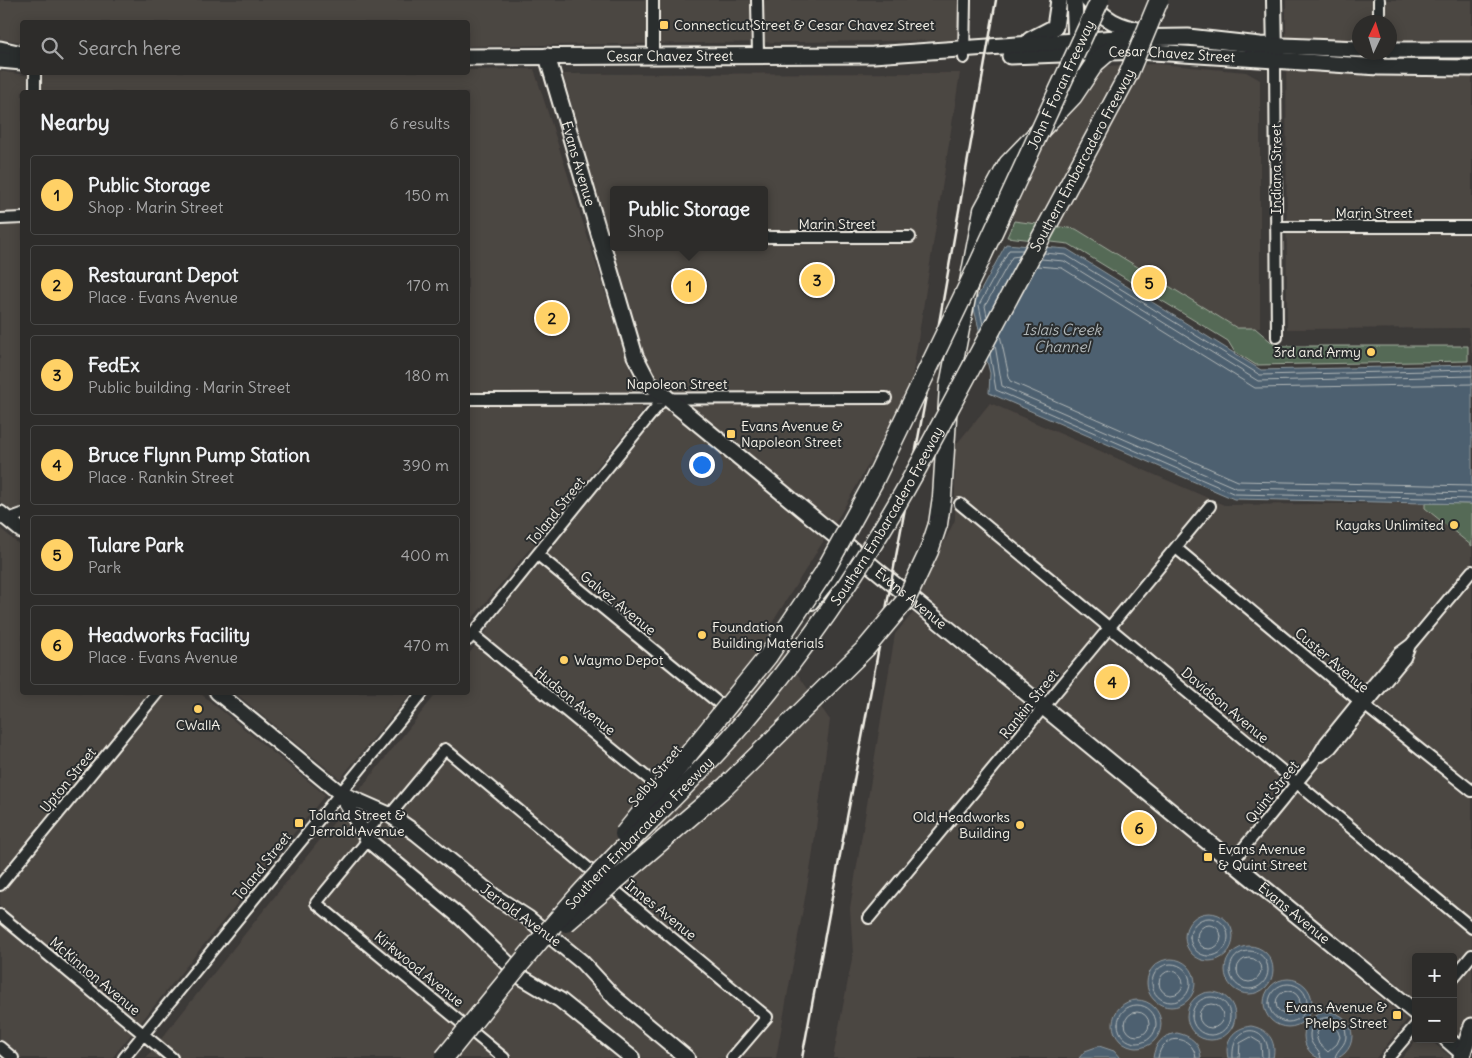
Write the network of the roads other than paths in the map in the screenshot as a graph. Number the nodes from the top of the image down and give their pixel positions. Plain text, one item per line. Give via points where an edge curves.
1 (653, 0) edge
2 (757, 0) edge
3 (965, 0) edge
4 (1059, 0) edge
5 (1074, 0) edge
6 (1088, 0) edge
7 (1100, 0) edge
8 (1160, 0) edge
9 (1274, 0) edge
10 (1379, 0) edge
11 (1379, 15) edge
12 (1188, 37) junction
13 (1070, 45) junction
14 (1275, 45) junction
15 (1015, 46) junction
16 (0, 49) edge
17 (1352, 49) edge
18 (1397, 50) edge
19 (1472, 50) edge
20 (1109, 51) junction
21 (964, 53) junction
22 (20, 54) edge
23 (758, 55) junction
24 (470, 56) edge
25 (547, 56) junction
26 (653, 56) junction
27 (0, 60) edge
28 (1379, 60) edge
29 (1275, 61) junction
30 (20, 62) edge
31 (1472, 68) edge
32 (35, 75) edge
33 (35, 90) edge
34 (1063, 106) junction
35 (1022, 169) joint
36 (20, 218) edge
37 (0, 219) edge
38 (1472, 227) edge
39 (1276, 228) junction
40 (768, 237) edge
41 (910, 237) dead end
42 (607, 238) edge
43 (610, 251) edge
44 (610, 251) edge
45 (1278, 337) dead end
46 (664, 398) junction
47 (886, 398) dead end
48 (470, 400) edge
49 (960, 504) dead end
50 (1210, 506) dead end
51 (20, 514) edge
52 (4, 516) edge
53 (20, 529) edge
54 (1176, 548) junction
55 (855, 551) junction
56 (538, 555) junction
57 (1472, 571) edge
58 (1111, 627) junction
59 (470, 637) edge
60 (156, 695) edge
61 (221, 695) edge
62 (421, 695) edge
63 (1362, 703) junction
64 (1044, 707) junction
65 (726, 710) junction
66 (1298, 783) junction
67 (661, 789) junction
68 (1472, 792) edge
69 (340, 793) junction
70 (390, 815) junction
71 (368, 840) junction
72 (1232, 862) junction
73 (593, 873) junction
74 (0, 885) edge
75 (0, 915) edge
76 (869, 918) dead end
77 (1472, 928) edge
78 (544, 930) junction
79 (1472, 955) edge
80 (513, 968) junction
81 (1457, 973) edge
82 (496, 995) junction
83 (1412, 1010) edge
84 (474, 1016) dead end
85 (1472, 1026) edge
86 (1412, 1030) edge
87 (144, 1034) junction
88 (458, 1035) dead end
89 (1451, 1043) edge
90 (0, 1047) edge
91 (1466, 1056) edge
92 (13, 1058) edge
93 (124, 1058) edge
94 (172, 1058) edge
95 (439, 1058) edge
96 (444, 1058) edge
97 (504, 1058) edge
98 (632, 1058) edge
99 (687, 1058) edge
100 (732, 1058) edge
101 (1388, 1058) edge

1 - 26 street
2 - 23 street
3 - 21 street
4 - 13 main road
4 - 15 main road via 1055,27
5 - 13 main road
6 - 12 main road via 1103,16 1130,30
7 - 35 highway, John F Foran Freeway, bridge
8 - 82 highway, Southern Embarcadero Freeway, bridge via 1128,75 932,441 883,529 845,588 757,706 696,776 577,897
9 - 14 street, Indiana Street
10 - 11 street
12 - 13 main road, Cesar Chavez Street
12 - 14 main road, Cesar Chavez Street
13 - 15 main road, Cesar Chavez Street
13 - 20 main road, Cesar Chavez Street
13 - 21 main road, Cesar Chavez Street
13 - 34 highway via 1071,80
14 - 17 main road, Cesar Chavez Street
14 - 29 street, Indiana Street
15 - 21 main road, Cesar Chavez Street
16 - 22 main road
18 - 19 main road
20 - 29 main road, Cesar Chavez Street
20 - 34 highway via 1095,63
21 - 23 main road, Cesar Chavez Street via 913,60 874,55
23 - 26 main road, Cesar Chavez Street
24 - 25 main road, Cesar Chavez Street
25 - 26 main road, Cesar Chavez Street
25 - 42 main road, Evans Avenue via 563,116
27 - 30 main road
28 - 29 main road, Cesar Chavez Street
28 - 31 main road, Cesar Chavez Street
29 - 39 street, Indiana Street
32 - 33 street
34 - 82 highway, bridge via 1008,164 990,194 980,222 949,386 938,524 906,600 866,648 732,780 553,935
35 - 95 highway, Southern Embarcadero Freeway, bridge via 873,483 828,567 795,618 736,698
36 - 37 street
38 - 39 street, Marin Street
39 - 45 street, Indiana Street
40 - 41 street, Marin Street
42 - 44 main road, Evans Avenue
43 - 46 main road, Evans Avenue via 635,356 649,383
46 - 47 street, Napoleon Street
46 - 48 street, Napoleon Street
46 - 55 main road, Evans Avenue
46 - 56 street, Toland Street
49 - 58 street, Davidson Avenue
50 - 54 street, Rankin Street
51 - 52 street
52 - 53 street
54 - 58 street, Rankin Street
54 - 63 street, Custer Avenue
55 - 64 main road, Evans Avenue
55 - 65 street, Selby Street
56 - 59 street, Toland Street
56 - 65 street, Galvez Avenue
57 - 63 street, Quint Street via 1411,644 1405,658
58 - 64 street, Rankin Street
58 - 66 street, Davidson Avenue
59 - 67 street, Hudson Avenue
60 - 74 street, Upton Street
61 - 69 street, Jerrold Avenue
62 - 69 street, Toland Street
63 - 66 street, Quint Street via 1331,748 1313,763
63 - 68 street, Custer Avenue
64 - 72 main road, Evans Avenue
64 - 76 street, Rankin Street
65 - 67 street, Selby Street
66 - 72 street, Quint Street
66 - 77 street, Davidson Avenue
67 - 73 street, Selby Street
69 - 70 street, Jerrold Avenue
69 - 71 street, Jerrold Avenue
69 - 87 street, Toland Street
70 - 71 street via 380,816 368,829
70 - 73 street, Innes Avenue via 445,748
70 - 78 street, Jerrold Avenue via 494,896
71 - 80 street, Jerrold Avenue via 461,918
71 - 97 street, Kirkwood Avenue via 316,903
72 - 83 main road, Evans Avenue
73 - 78 street, Selby Street
73 - 100 street, Innes Avenue via 767,1017
75 - 87 street, McKinnon Avenue
78 - 80 street, Selby Street
78 - 99 street, Jerrold Avenue via 582,962 615,998
79 - 81 street
80 - 84 street, Selby Street
80 - 98 street, Jerrold Avenue via 560,1000
82 - 96 highway, Southern Embarcadero Freeway, bridge
85 - 91 main road
86 - 101 street
87 - 93 street, Toland Street
87 - 94 street, McKinnon Avenue
88 - 95 street
89 - 91 main road
90 - 92 street

